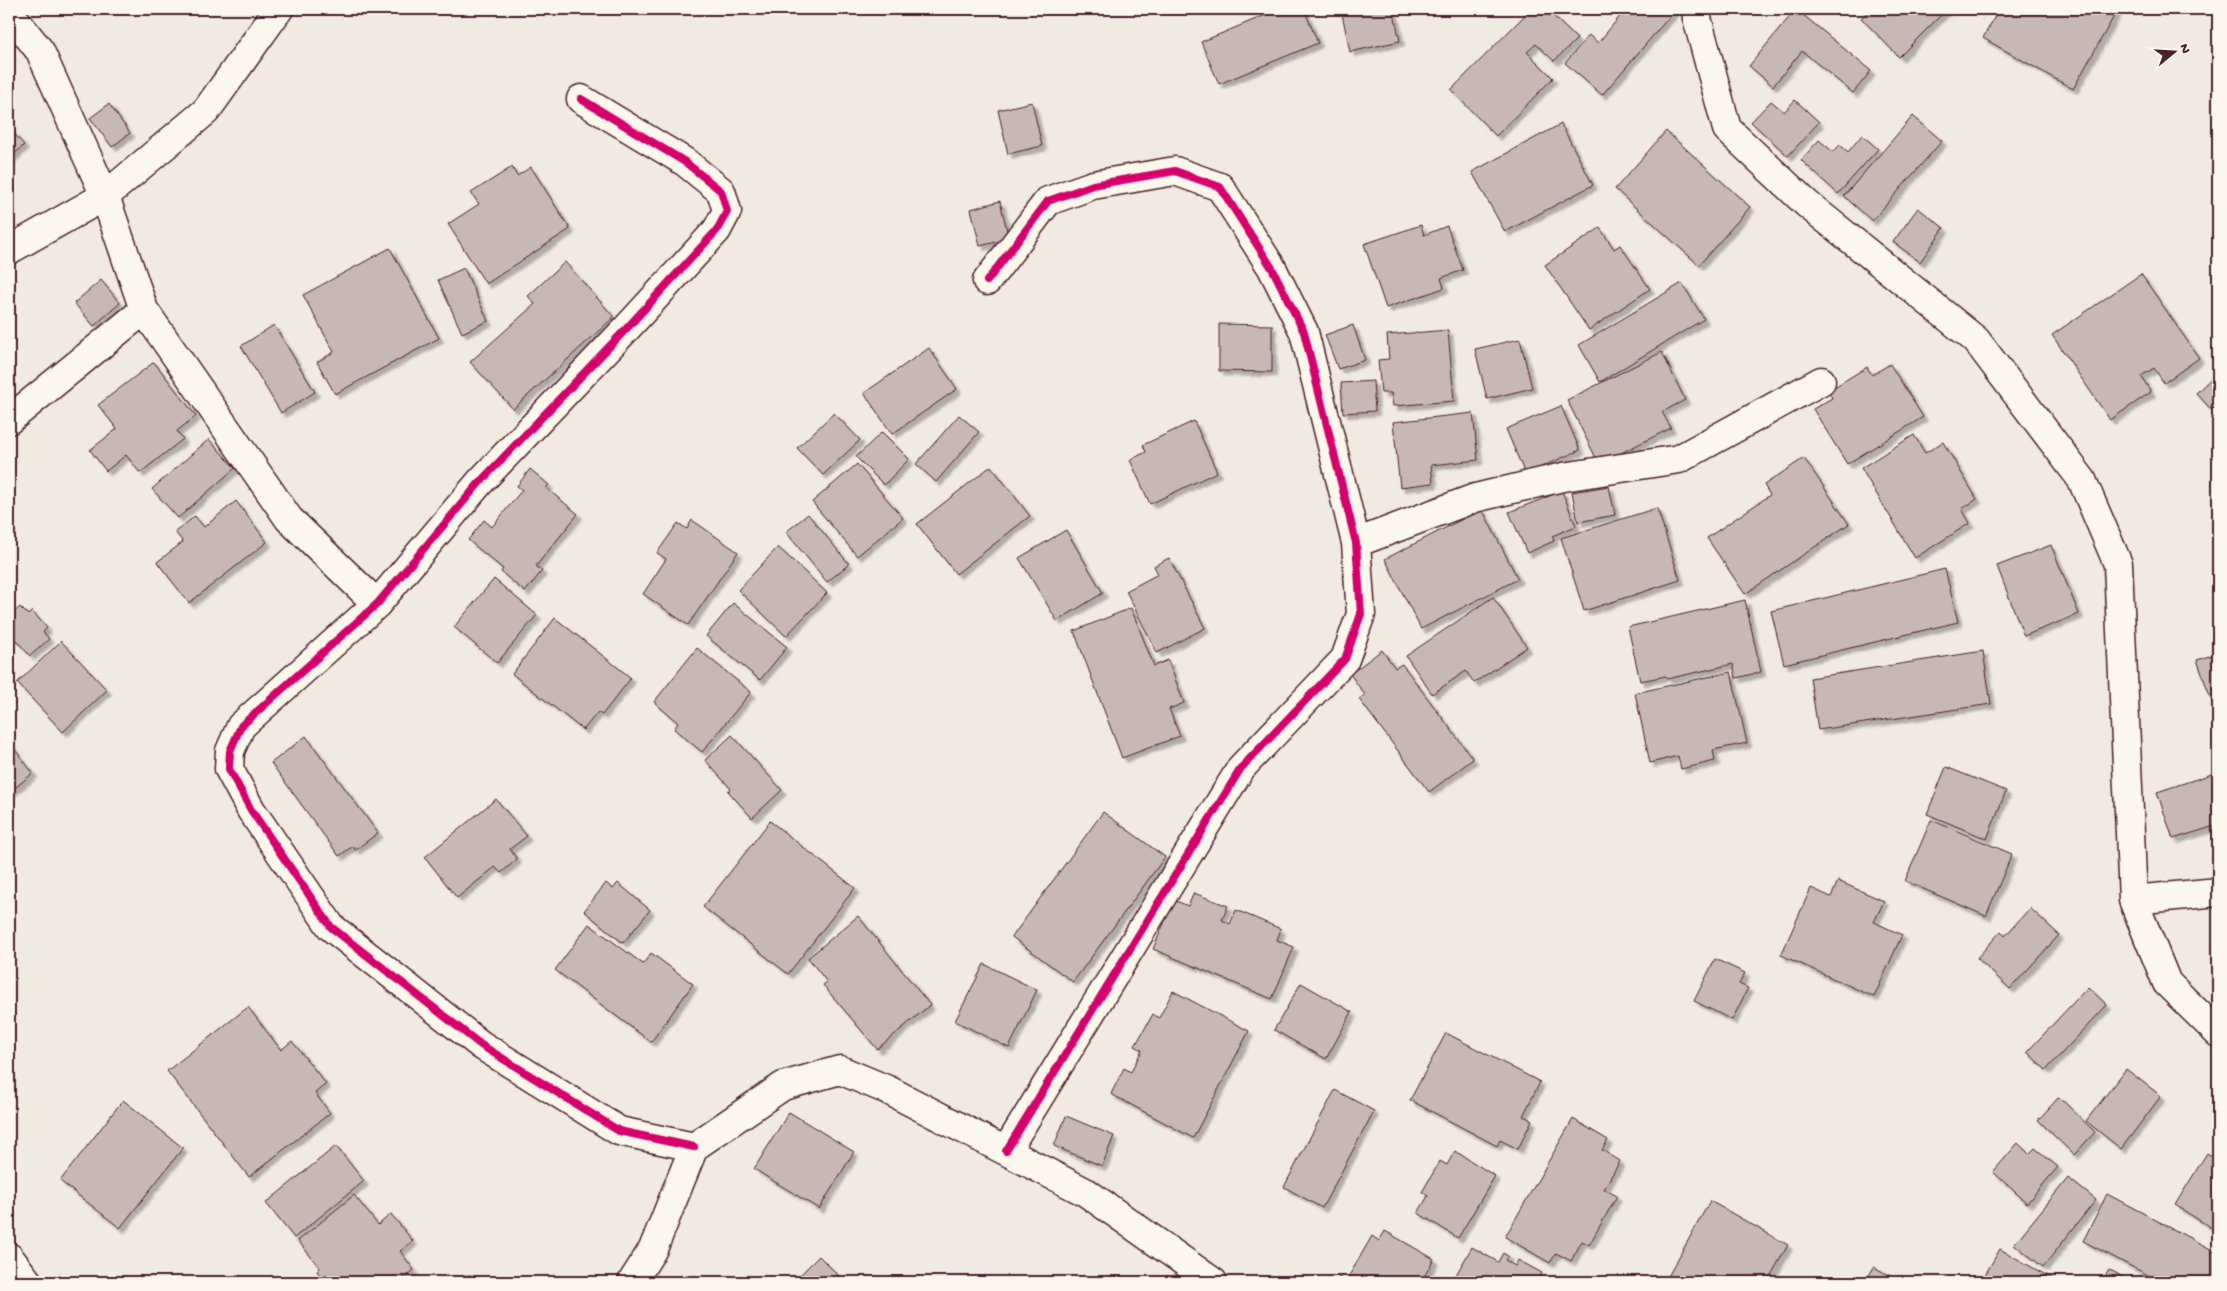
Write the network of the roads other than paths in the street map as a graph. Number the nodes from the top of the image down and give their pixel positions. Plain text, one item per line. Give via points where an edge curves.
1 (280, 9) edge
2 (1696, 9) edge
3 (9, 12) edge
4 (580, 99) dead end
5 (104, 196) junction
6 (9, 250) edge
7 (987, 280) dead end
8 (144, 310) junction
9 (1821, 381) dead end
10 (9, 420) edge
11 (1356, 543) junction
12 (377, 604) junction
13 (2218, 892) edge
14 (2133, 900) junction
15 (2218, 1033) edge
16 (694, 1147) junction
17 (1006, 1151) junction
18 (9, 1257) edge
19 (28, 1282) edge
20 (632, 1282) edge
21 (1213, 1282) edge

1 - 5 street via 206,111
2 - 14 street via 1727,129 1807,204 1976,340 2082,480 2118,564
3 - 5 street via 40,51
4 - 12 street via 685,162 721,191 727,211 717,230 480,482
5 - 6 street
5 - 8 street
7 - 11 street via 1048,201 1093,185 1174,171 1220,187 1272,268 1304,332
8 - 10 street
8 - 12 street via 289,519
9 - 11 street via 1679,459 1563,477 1475,498
11 - 17 street via 1361,614 1345,659 1241,768
12 - 16 street via 241,726 230,751 229,769 251,810 331,926 481,1044 618,1131
13 - 14 street
14 - 15 street via 2168,983
16 - 17 street via 783,1086 840,1070 888,1090
16 - 20 street via 653,1249
17 - 21 street via 1087,1193
18 - 19 street

